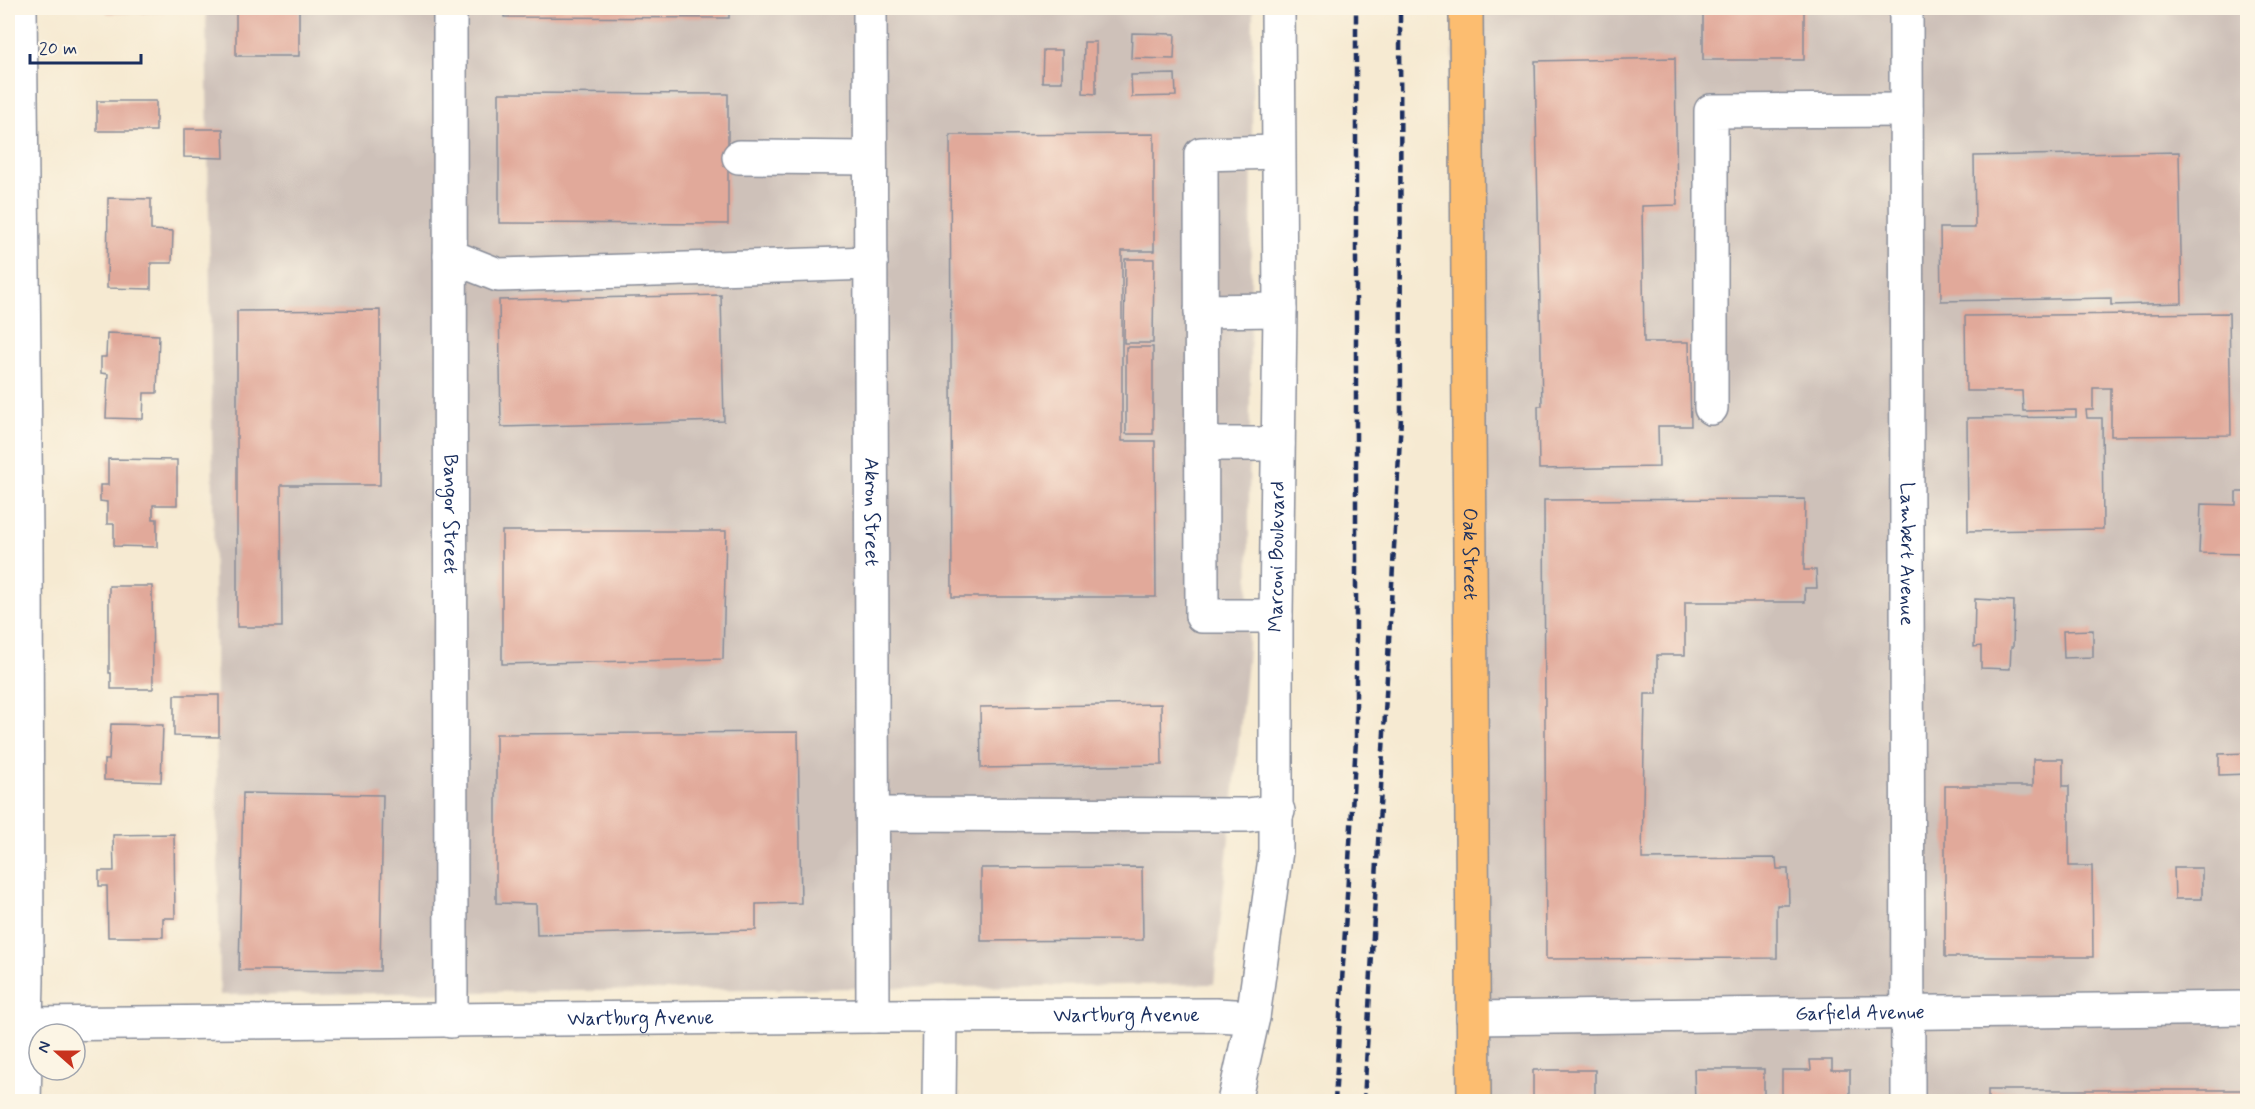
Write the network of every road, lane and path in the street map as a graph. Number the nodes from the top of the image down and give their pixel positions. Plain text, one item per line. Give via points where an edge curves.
1 (20, 8) edge
2 (450, 8) edge
3 (870, 8) edge
4 (1278, 8) edge
5 (1466, 8) edge
6 (1906, 8) edge
7 (1906, 110) junction
8 (15, 141) edge
9 (1278, 152) junction
10 (739, 157) dead end
11 (870, 158) junction
12 (450, 256) junction
13 (871, 263) junction
14 (1280, 310) junction
15 (1201, 311) junction
16 (1712, 408) dead end
17 (1202, 444) junction
18 (1278, 444) junction
19 (1275, 616) junction
20 (1278, 811) junction
21 (873, 814) junction
22 (2247, 1008) edge
23 (1909, 1012) junction
24 (873, 1016) junction
25 (940, 1016) junction
26 (1253, 1017) junction
27 (1473, 1018) junction
28 (451, 1021) junction
29 (17, 1030) edge
30 (24, 1101) edge
31 (939, 1101) edge
32 (1234, 1101) edge
33 (1474, 1101) edge
34 (1908, 1101) edge

1 - 8 street
2 - 12 street, Bangor Street
3 - 11 street, Akron Street
4 - 9 street, Marconi Boulevard
5 - 27 main road, Oak Street
6 - 7 street, Lambert Avenue
7 - 16 street via 1711,111
7 - 23 street, Lambert Avenue
8 - 29 street via 26,534
9 - 14 street, Marconi Boulevard
9 - 15 street via 1201,154
10 - 11 street
11 - 13 street, Akron Street
12 - 13 street via 498,275
12 - 28 street, Bangor Street
13 - 21 street, Akron Street
14 - 15 street
14 - 18 street, Marconi Boulevard
15 - 17 street
17 - 18 street
17 - 19 street via 1202,616
18 - 19 street, Marconi Boulevard
19 - 20 street, Marconi Boulevard
20 - 21 street via 1247,815
20 - 26 street, Marconi Boulevard
21 - 24 street, Akron Street
22 - 23 street, Garfield Avenue
23 - 27 street, Garfield Avenue
23 - 34 street, Lambert Avenue
24 - 25 street, Wartburg Avenue
24 - 28 street, Wartburg Avenue
25 - 26 street, Wartburg Avenue
25 - 31 street
26 - 32 street, Marconi Boulevard
27 - 33 main road, Oak Street
28 - 29 street, Wartburg Avenue
29 - 30 street

